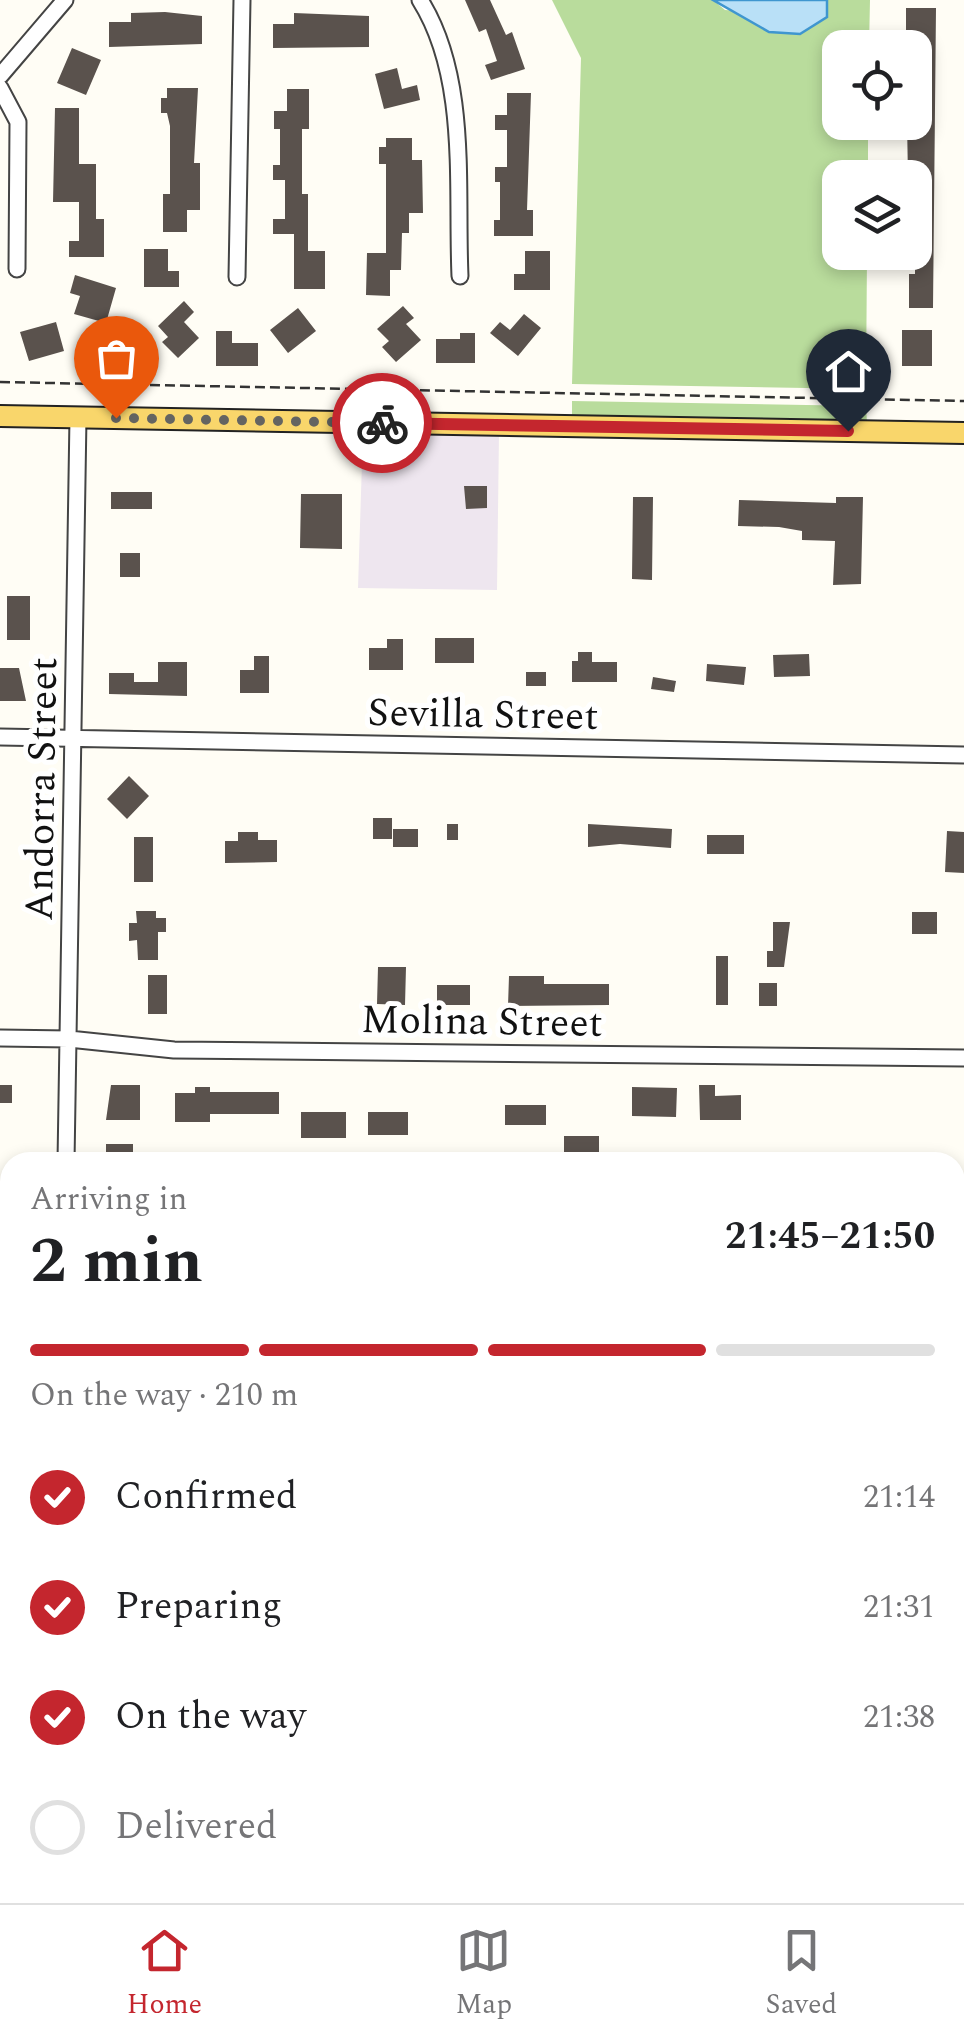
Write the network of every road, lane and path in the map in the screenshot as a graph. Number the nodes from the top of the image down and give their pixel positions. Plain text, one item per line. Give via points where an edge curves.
1 (65, 0) edge
2 (242, 0) edge
3 (420, 0) edge
4 (0, 76) edge
5 (0, 88) edge
6 (17, 270) dead end
7 (460, 276) dead end
8 (236, 277) dead end
9 (0, 382) edge
10 (964, 401) edge
11 (0, 416) edge
12 (78, 417) junction
13 (964, 433) edge
14 (0, 736) edge
15 (73, 738) junction
16 (964, 755) edge
17 (0, 1038) edge
18 (69, 1039) junction
19 (964, 1058) edge
20 (66, 1152) edge

1 - 4 street
2 - 8 street
3 - 7 street via 438,29 449,72
5 - 6 street via 18,122
9 - 10 path
11 - 12 main road
12 - 13 main road
12 - 15 street, Andorra Street
14 - 15 street, Sevilla Street
15 - 16 street, Sevilla Street
15 - 18 street, Andorra Street
17 - 18 street, Molina Street
18 - 19 street, Molina Street via 174,1050
18 - 20 street, Andorra Street

